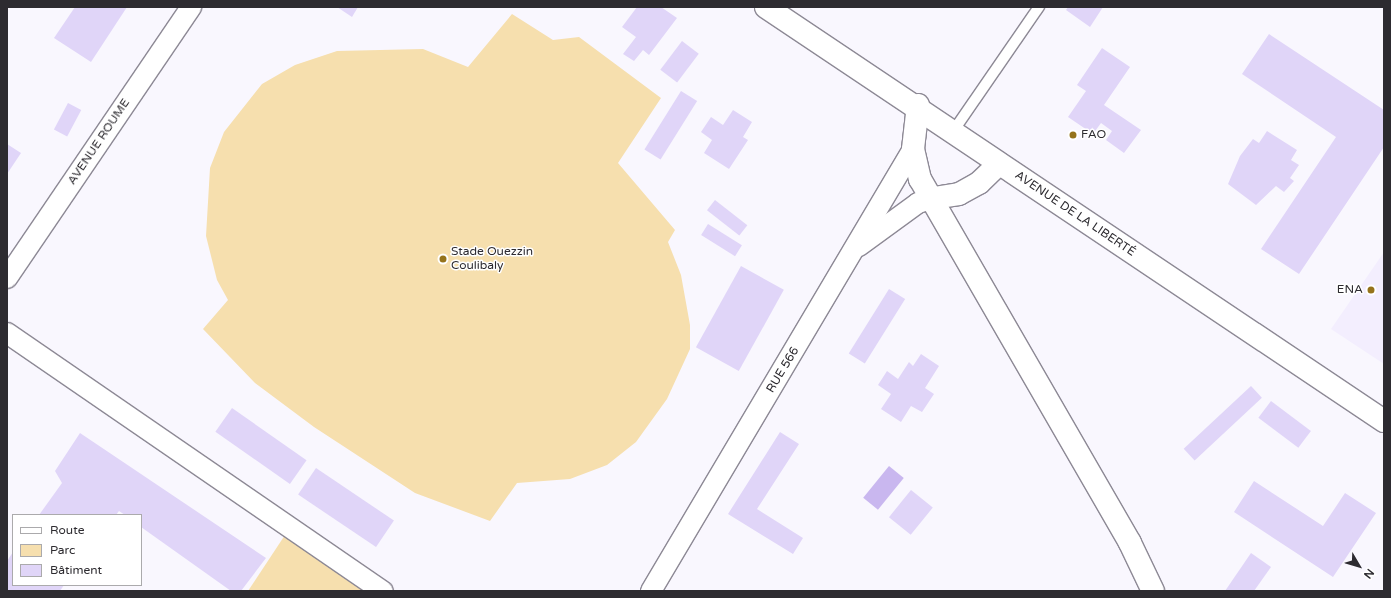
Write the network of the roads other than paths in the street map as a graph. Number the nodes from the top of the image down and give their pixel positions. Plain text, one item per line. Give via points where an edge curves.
1 (191, 7) edge
2 (766, 7) edge
3 (1039, 7) edge
4 (918, 106) junction
5 (954, 130) junction
6 (913, 149) junction
7 (999, 164) junction
8 (934, 198) junction
9 (858, 247) junction
10 (7, 278) edge
11 (7, 333) edge
12 (1384, 421) edge
13 (383, 591) edge
14 (651, 591) edge
15 (1153, 591) edge

1 - 10 street, AVENUE ROUME
2 - 4 main road, AVENUE DE LA LIBERTÉ
3 - 5 lane
4 - 5 main road, AVENUE DE LA LIBERTÉ
4 - 6 main road
5 - 7 main road, AVENUE DE LA LIBERTÉ
6 - 8 main road via 920,179
6 - 9 street, RUE 566 via 874,209
7 - 8 main road via 979,184 959,194
7 - 12 main road, AVENUE DE LA LIBERTÉ
8 - 9 street via 918,203
8 - 15 main road via 1130,543
9 - 14 street, RUE 566
11 - 13 street

